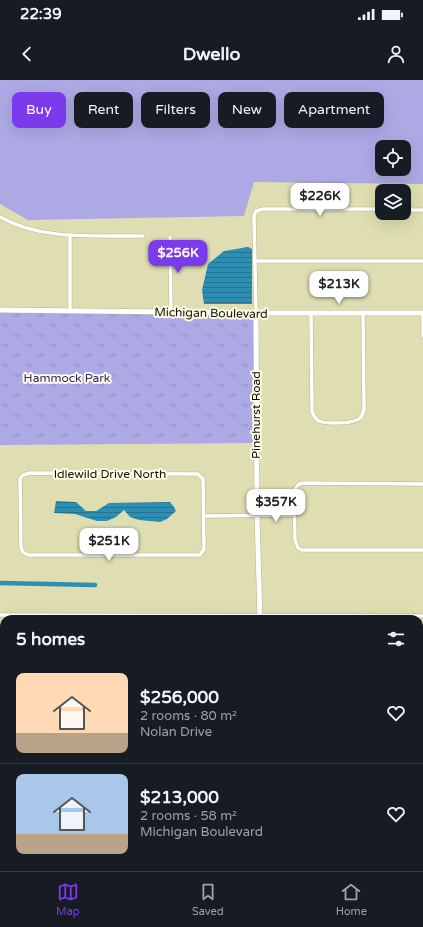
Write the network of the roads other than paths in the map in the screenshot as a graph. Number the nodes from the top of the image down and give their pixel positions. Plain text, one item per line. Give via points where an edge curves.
1 (375, 210) edge
2 (411, 210) edge
3 (423, 210) edge
4 (0, 217) edge
5 (70, 235) junction
6 (143, 236) dead end
7 (170, 237) dead end
8 (255, 261) junction
9 (423, 261) edge
10 (0, 310) edge
11 (70, 311) junction
12 (171, 312) junction
13 (256, 313) junction
14 (423, 313) edge
15 (311, 314) junction
16 (363, 314) junction
17 (423, 336) edge
18 (423, 484) edge
19 (257, 515) junction
20 (294, 515) junction
21 (204, 516) junction
22 (423, 550) edge
23 (260, 615) edge

1 - 8 street, Pinehurst Road via 256,211
2 - 3 street
4 - 5 street via 38,231
5 - 6 street
5 - 11 street
7 - 12 street
8 - 9 street
8 - 13 street, Pinehurst Road
10 - 11 street, Michigan Boulevard
11 - 12 street, Michigan Boulevard
12 - 13 street, Michigan Boulevard
13 - 15 street, Michigan Boulevard
13 - 19 street, Pinehurst Road
14 - 16 street, Michigan Boulevard
14 - 17 street
15 - 16 street, Michigan Boulevard
15 - 16 street via 313,416 317,420 327,422 355,422 362,416 364,409
18 - 20 street via 299,484 294,490
19 - 20 street
19 - 21 street
19 - 23 street, Pinehurst Road
20 - 22 street via 295,540 298,548 302,550
21 - 21 street, Idlewild Drive North via 204,549 200,555 28,555 22,552 20,479 23,475 30,474 198,474 203,479

